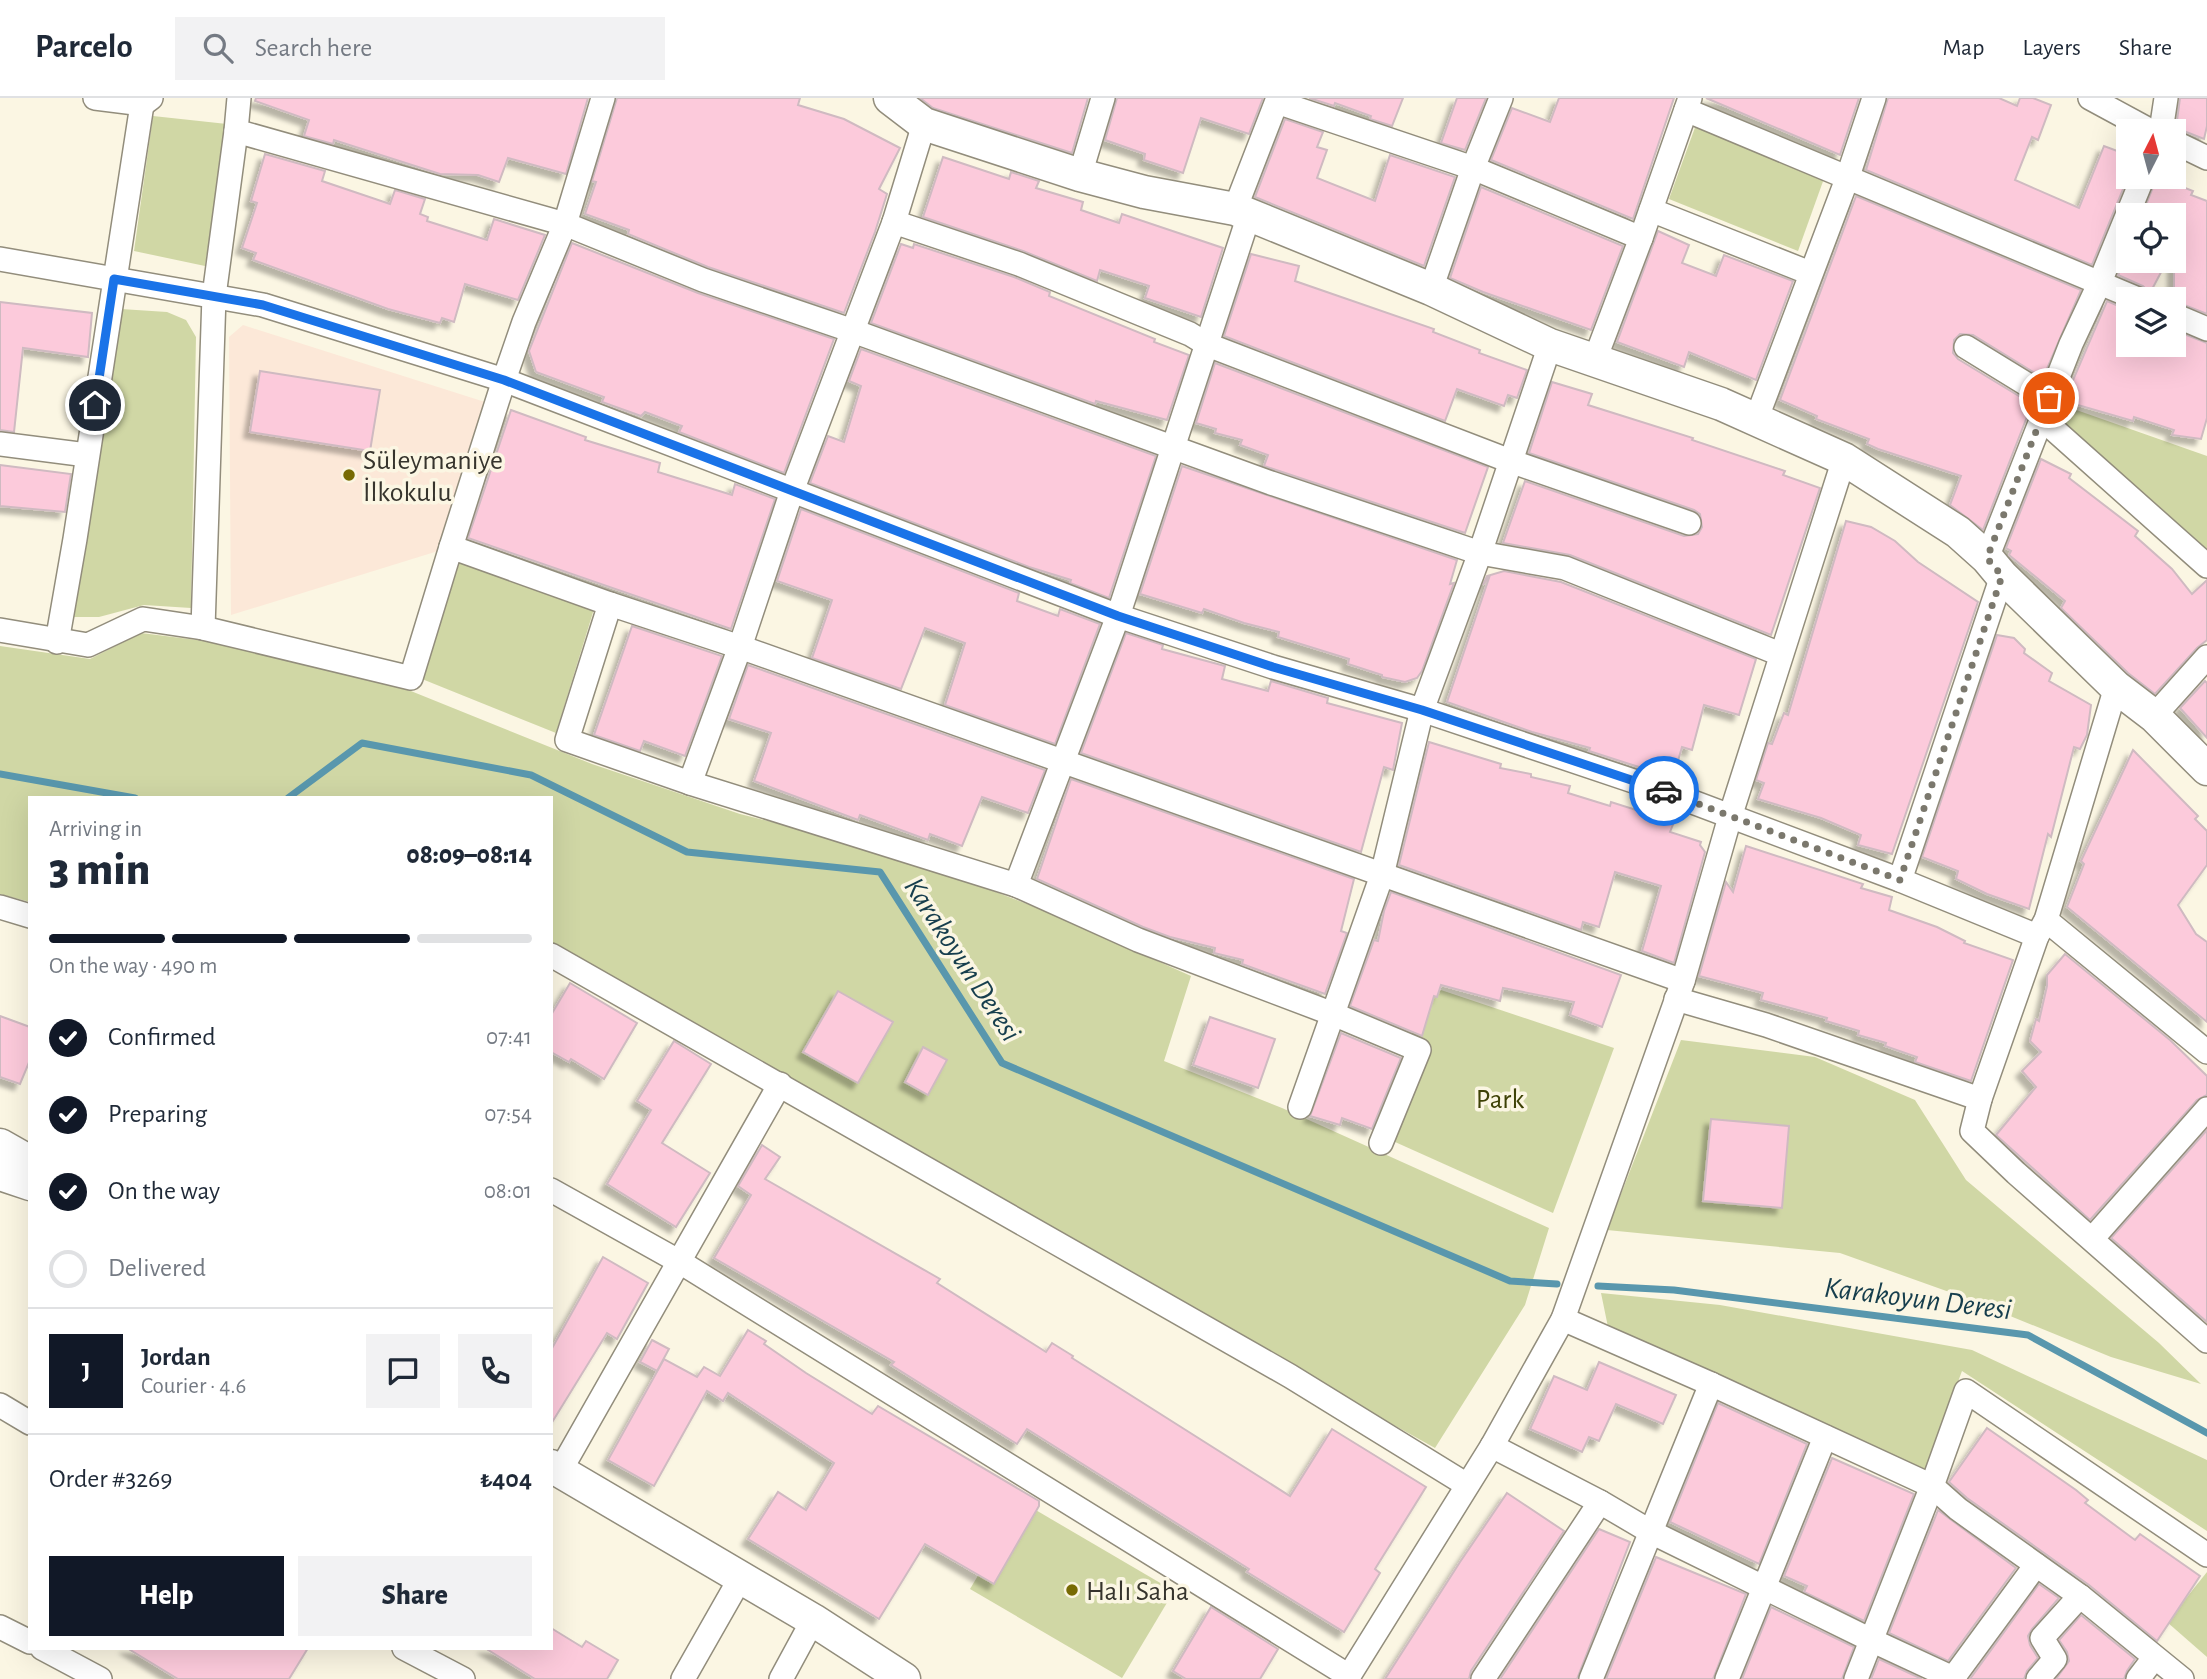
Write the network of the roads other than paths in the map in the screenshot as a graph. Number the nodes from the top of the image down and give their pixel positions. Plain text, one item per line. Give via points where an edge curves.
1 (95, 98) edge
2 (239, 98) edge
3 (603, 98) edge
4 (890, 98) edge
5 (1103, 98) edge
6 (1501, 98) edge
7 (1874, 98) edge
8 (2090, 98) edge
9 (2166, 98) edge
10 (146, 100) edge
11 (1277, 100) edge
12 (1688, 104) edge
13 (2129, 119) edge
14 (2163, 119) edge
15 (925, 124) junction
16 (236, 131) junction
17 (2186, 148) edge
18 (2207, 158) edge
19 (1473, 168) junction
20 (1080, 175) junction
21 (1847, 178) junction
22 (2138, 189) edge
23 (1651, 210) junction
24 (1242, 212) junction
25 (894, 222) junction
26 (565, 224) junction
27 (1641, 238) junction
28 (0, 259) edge
29 (1810, 273) junction
30 (114, 279) junction
31 (2099, 282) junction
32 (1430, 289) junction
33 (2116, 289) edge
34 (214, 296) junction
35 (2186, 320) edge
36 (2207, 329) edge
37 (853, 331) junction
38 (1208, 345) junction
39 (1550, 345) junction
40 (1966, 347) dead end
41 (1594, 362) junction
42 (504, 380) junction
43 (2045, 408) junction
44 (1756, 420) junction
45 (0, 444) edge
46 (1173, 446) junction
47 (87, 456) junction
48 (1844, 458) junction
49 (1510, 461) junction
50 (792, 491) junction
51 (1689, 523) dead end
52 (451, 547) junction
53 (1480, 553) junction
54 (2207, 566) edge
55 (1995, 567) junction
56 (610, 604) junction
57 (1118, 616) junction
58 (203, 628) junction
59 (0, 630) edge
60 (57, 642) junction
61 (740, 647) junction
62 (1780, 654) junction
63 (2207, 657) edge
64 (2116, 687) junction
65 (1422, 710) junction
66 (2154, 716) junction
67 (1062, 762) junction
68 (2207, 769) edge
69 (690, 783) junction
70 (1730, 817) junction
71 (1382, 875) junction
72 (1900, 880) junction
73 (1016, 885) junction
74 (0, 907) edge
75 (28, 915) edge
76 (2041, 928) junction
77 (553, 956) edge
78 (1679, 990) junction
79 (1333, 1014) junction
80 (2207, 1052) edge
81 (779, 1084) junction
82 (1980, 1100) junction
83 (1300, 1107) dead end
84 (2207, 1109) edge
85 (1381, 1143) dead end
86 (0, 1145) edge
87 (28, 1161) edge
88 (0, 1174) edge
89 (28, 1183) edge
90 (553, 1191) edge
91 (2092, 1239) junction
92 (680, 1262) junction
93 (1563, 1319) junction
94 (2207, 1341) edge
95 (1711, 1384) junction
96 (0, 1405) edge
97 (28, 1422) edge
98 (1825, 1437) junction
99 (1492, 1446) junction
100 (556, 1469) edge
101 (1467, 1485) junction
102 (1932, 1486) junction
103 (1600, 1502) junction
104 (1651, 1532) junction
105 (2207, 1555) edge
106 (2036, 1565) junction
107 (741, 1577) junction
108 (1765, 1588) junction
109 (2080, 1596) junction
110 (813, 1620) junction
111 (0, 1627) edge
112 (1871, 1640) junction
113 (28, 1641) edge
114 (45, 1650) edge
115 (408, 1650) edge
116 (2154, 1658) junction
117 (1348, 1678) edge
118 (1954, 1678) edge
119 (100, 1679) edge
120 (463, 1679) edge
121 (683, 1679) edge
122 (781, 1679) edge
123 (903, 1679) edge
124 (1483, 1679) edge
125 (1591, 1679) edge
126 (1727, 1679) edge
127 (1856, 1679) edge
128 (2038, 1679) edge
129 (2138, 1679) edge
130 (2182, 1679) edge

1 - 10 street
2 - 16 street
3 - 26 street
4 - 15 street
5 - 20 street
6 - 19 street
7 - 21 street
8 - 13 street
9 - 14 street
10 - 30 street
11 - 19 street
11 - 24 street
12 - 21 street
12 - 23 street
15 - 20 street
15 - 25 street
16 - 26 street
16 - 34 street
17 - 18 street
19 - 27 street
19 - 32 street
20 - 24 street
21 - 29 street
21 - 31 street
22 - 31 street
23 - 27 street
23 - 29 street
24 - 32 street
24 - 38 street
25 - 37 street
25 - 38 street via 1019,264
26 - 37 street via 703,280
26 - 42 street
27 - 41 street
28 - 30 street
29 - 44 street
30 - 34 street
30 - 47 street
31 - 33 street
31 - 43 street
32 - 39 street
34 - 42 street via 263,305
34 - 58 street
35 - 36 street
37 - 46 street
37 - 50 street
38 - 46 street
38 - 49 street
39 - 41 street
39 - 49 street
40 - 43 street
41 - 44 street
42 - 50 street
42 - 52 street
43 - 54 street
43 - 55 street
44 - 48 street
45 - 47 street
46 - 53 street
46 - 57 street
47 - 60 street
48 - 55 street via 1958,532
48 - 62 street
49 - 51 street
49 - 53 street
50 - 57 street
50 - 61 street
52 - 56 street
52 - 58 street via 411,678
53 - 62 street via 1565,568
53 - 65 street
55 - 64 street
55 - 72 street
56 - 61 street
56 - 69 street via 567,740
57 - 65 street
57 - 67 street
58 - 60 street via 143,619 88,645
59 - 60 street
61 - 67 street
61 - 69 street
62 - 70 street
63 - 66 street
64 - 66 street
64 - 76 street
65 - 70 street
65 - 71 street
66 - 68 street
67 - 71 street
67 - 73 street
69 - 73 street
70 - 72 street
70 - 78 street
71 - 78 street
71 - 79 street
72 - 76 street
73 - 79 street via 1138,940
74 - 75 street
76 - 80 street
76 - 82 street
77 - 81 street
78 - 82 street
78 - 93 street
79 - 83 street
79 - 85 street via 1419,1050
81 - 92 street
81 - 101 street via 1290,1376
82 - 91 street via 1972,1131
84 - 91 street
86 - 87 street
88 - 89 street
90 - 92 street
91 - 94 street
92 - 100 street
92 - 117 street
93 - 95 street
93 - 99 street
95 - 98 street
95 - 104 street
96 - 97 street
98 - 102 street
98 - 108 street
99 - 101 street
99 - 103 street
100 - 107 street
101 - 117 street
102 - 105 street via 1966,1391
102 - 106 street
102 - 112 street
103 - 104 street
103 - 124 street
104 - 108 street
104 - 125 street
106 - 109 street
106 - 118 street
107 - 110 street
107 - 121 street
108 - 112 street
108 - 126 street
109 - 116 street
109 - 128 street via 2042,1638 2055,1659
110 - 122 street
110 - 123 street
111 - 113 street
112 - 118 street
112 - 127 street
114 - 119 street
115 - 120 street
116 - 129 street
116 - 130 street

